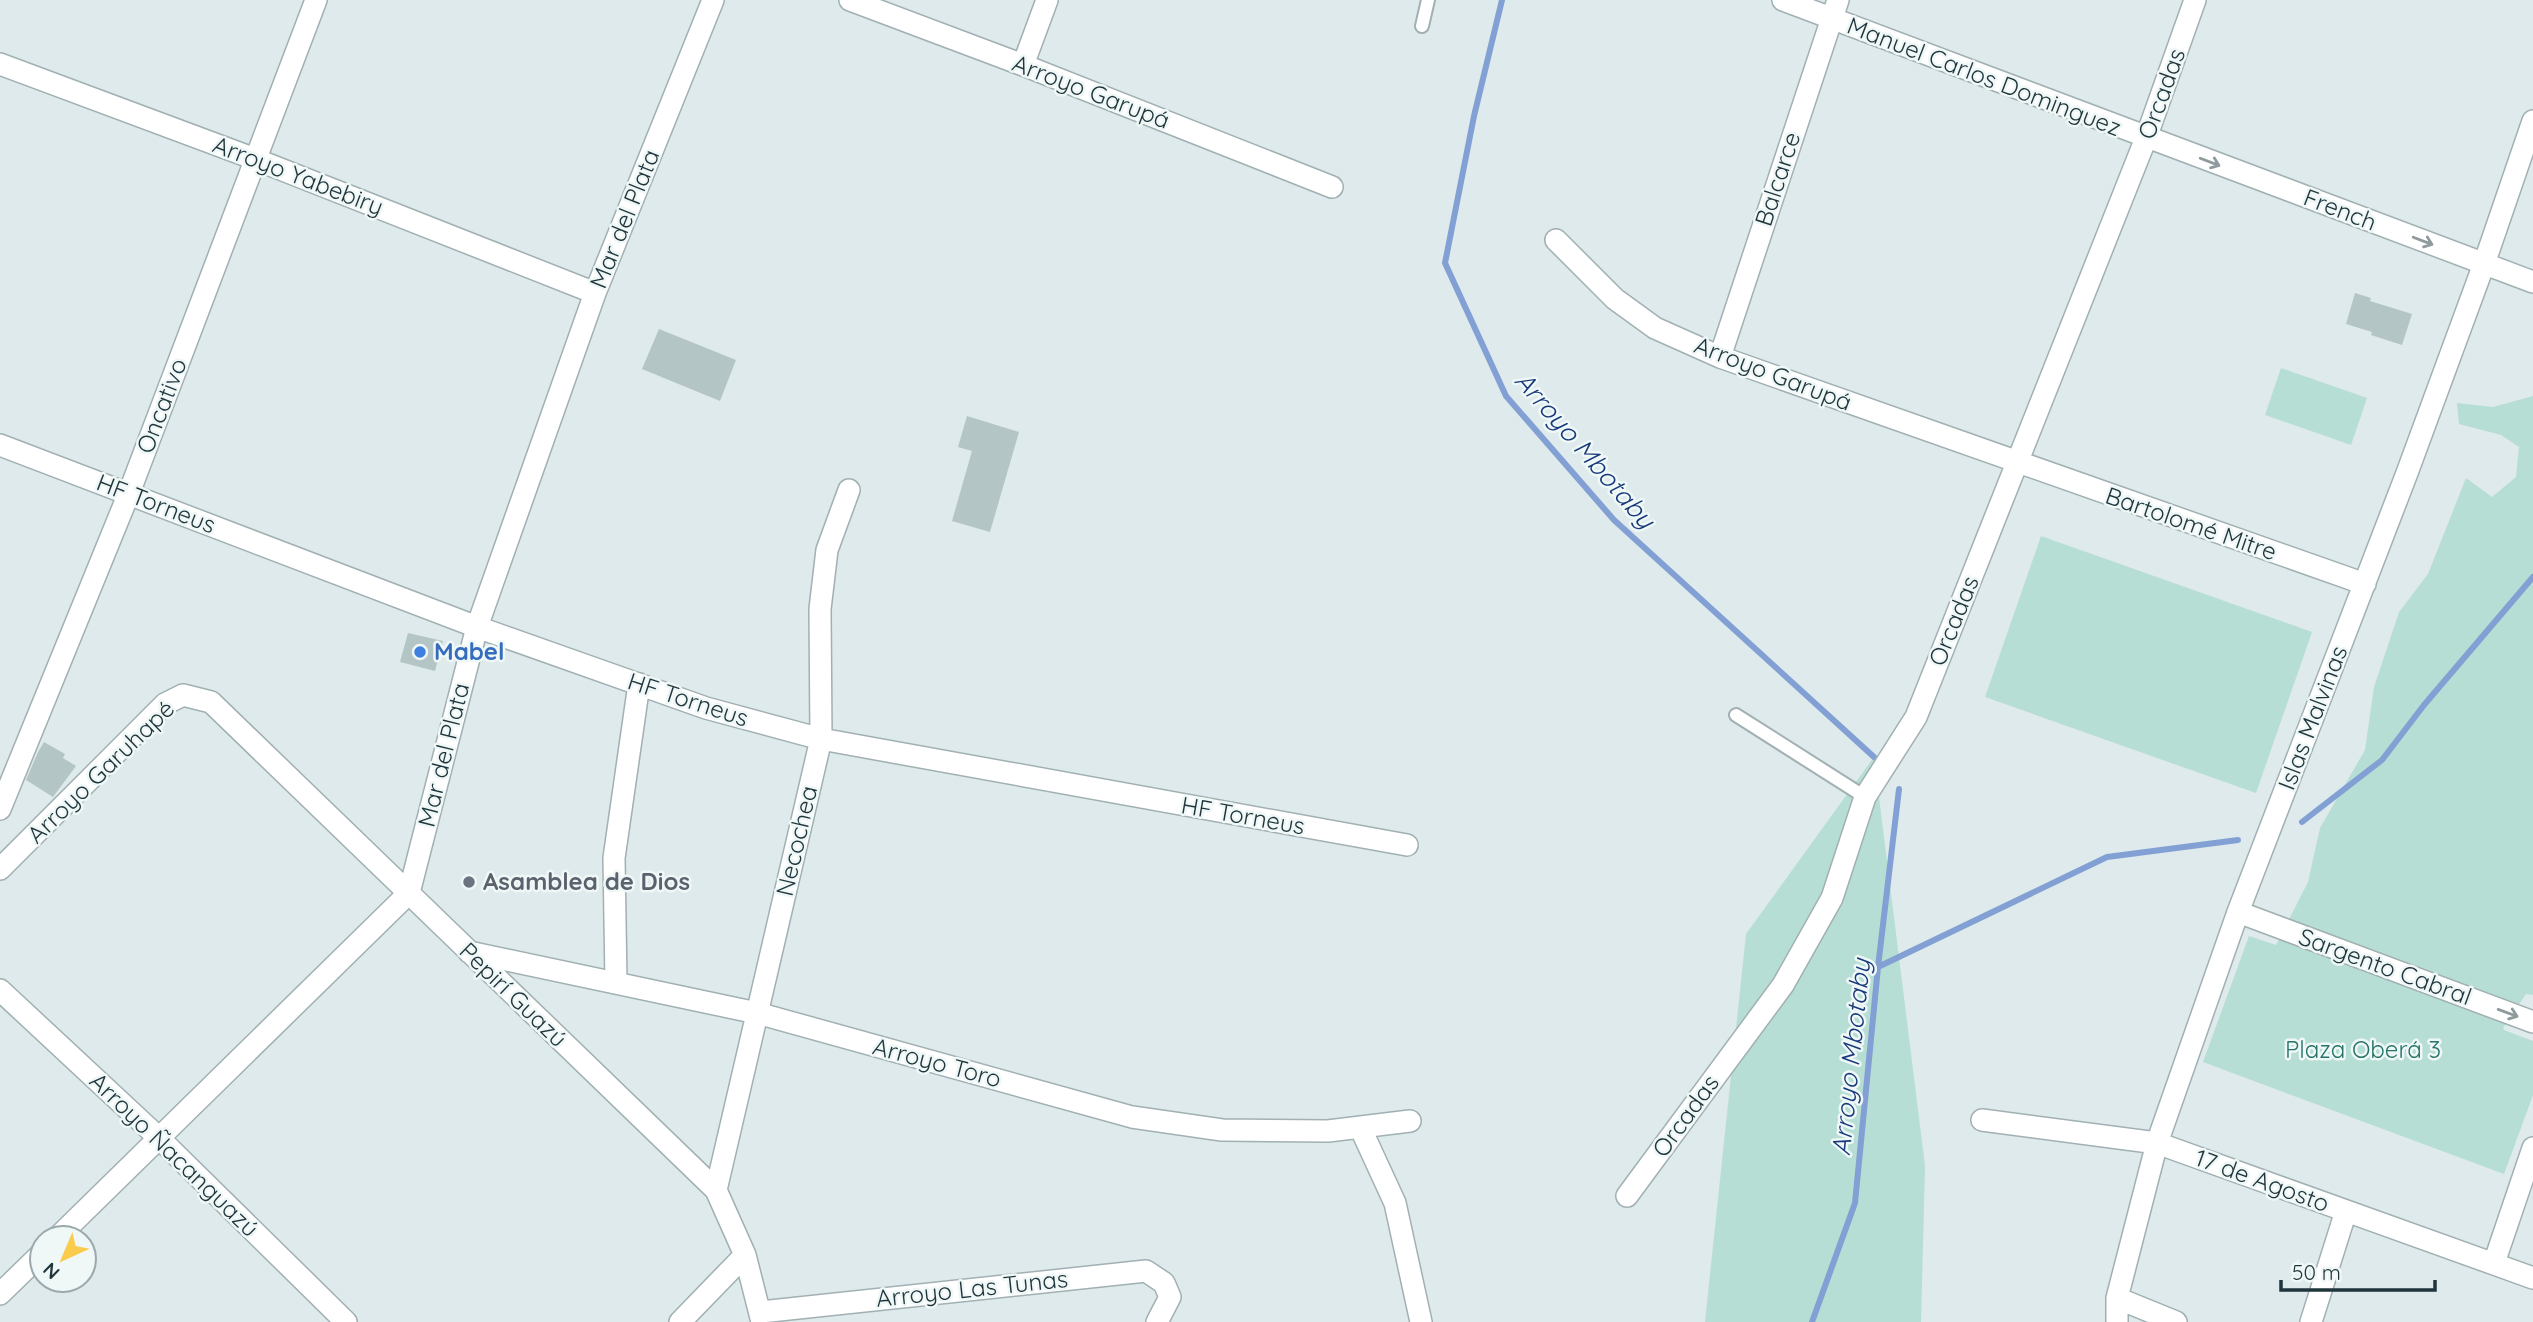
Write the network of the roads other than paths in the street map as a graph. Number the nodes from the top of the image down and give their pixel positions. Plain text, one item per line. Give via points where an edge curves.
1 (316, 0) edge
2 (713, 0) edge
3 (849, 0) edge
4 (1047, 0) edge
5 (1428, 0) edge
6 (1783, 0) edge
7 (2195, 0) edge
8 (1834, 10) edge
9 (1422, 26) dead end
10 (0, 64) edge
11 (1023, 65) junction
12 (2533, 121) edge
13 (2146, 138) junction
14 (255, 159) junction
15 (1332, 187) dead end
16 (1556, 240) dead end
17 (2484, 264) junction
18 (2533, 282) edge
19 (595, 293) junction
20 (1720, 357) junction
21 (0, 445) edge
22 (2018, 463) junction
23 (849, 490) dead end
24 (129, 494) junction
25 (2365, 584) junction
26 (477, 627) junction
27 (639, 684) junction
28 (211, 702) joint
29 (1736, 715) dead end
30 (821, 739) junction
31 (1865, 797) junction
32 (0, 809) edge
33 (1407, 845) dead end
34 (0, 870) edge
35 (409, 893) junction
36 (2238, 912) junction
37 (468, 952) junction
38 (616, 983) junction
39 (0, 990) edge
40 (757, 1013) junction
41 (2533, 1022) edge
42 (1982, 1120) dead end
43 (1410, 1121) dead end
44 (1360, 1127) junction
45 (159, 1138) junction
46 (2157, 1143) junction
47 (2533, 1148) edge
48 (716, 1190) junction
49 (1627, 1196) dead end
50 (2346, 1211) junction
51 (71, 1224) edge
52 (745, 1255) junction
53 (2494, 1263) junction
54 (28, 1267) edge
55 (2533, 1278) edge
56 (0, 1294) edge
57 (2117, 1298) junction
58 (761, 1317) edge
59 (346, 1322) edge
60 (680, 1322) edge
61 (1157, 1322) edge
62 (1421, 1322) edge
63 (2117, 1322) edge
64 (2176, 1322) edge
65 (2311, 1322) edge

1 - 14 street, Oncativo
2 - 19 street, Mar del Plata
3 - 11 street, Arroyo Garupá
4 - 11 street
5 - 9 lane
6 - 8 street, Manuel Carlos Dominguez
7 - 13 street, Orcadas
8 - 13 street, Manuel Carlos Dominguez
8 - 20 street, Balcarce
10 - 14 street, Arroyo Yabebiry
11 - 15 street, Arroyo Garupá
12 - 17 street, Islas Malvinas
13 -> 17 street, French
13 - 22 street, Orcadas
14 - 19 street, Arroyo Yabebiry
14 - 24 street, Oncativo
16 - 20 street, Arroyo Garupá via 1615,299 1655,328
17 - 18 street, French
17 - 25 street, Islas Malvinas
19 - 26 street, Mar del Plata
20 - 22 street, Arroyo Garupá
21 - 24 street, HF Torneus
22 - 25 street, Bartolomé Mitre
22 - 31 street, Orcadas via 1916,717
23 - 30 street, Necochea via 827,550 820,609
24 - 26 street, HF Torneus
24 - 32 street, Oncativo
25 - 36 street, Islas Malvinas
26 - 27 street, HF Torneus
26 - 35 street, Mar del Plata
27 - 30 street, HF Torneus via 706,708
27 - 38 street via 614,858
28 - 34 street, Arroyo Garuhapé via 183,695 165,704
28 - 35 street, Pepirí Guazú
29 - 31 lane
30 - 33 street, HF Torneus
30 - 40 street, Necochea
31 - 49 street, Orcadas via 1832,898 1783,985
35 - 37 street, Pepirí Guazú
35 - 45 street
36 -> 41 street, Sargento Cabral
36 - 46 street, Islas Malvinas
37 - 38 street, Arroyo Toro
37 - 48 street, Pepirí Guazú
38 - 40 street, Arroyo Toro
39 - 45 street, Arroyo Ñacanguazú
40 - 44 street, Arroyo Toro via 1132,1117 1222,1130
40 - 48 street, Necochea
42 - 46 street, 17 de Agosto
43 - 44 street, Arroyo Toro
44 - 62 street via 1395,1203
45 - 51 street
45 - 59 street, Arroyo Ñacanguazú
46 - 50 street, 17 de Agosto
46 - 57 street, Islas Malvinas
47 - 53 street
48 - 52 street, Pepirí Guazú
50 - 53 street, 17 de Agosto
50 - 65 street
52 - 58 street, Pepirí Guazú
52 - 60 street
53 - 55 street, 17 de Agosto
54 - 56 street
57 - 63 street, Islas Malvinas
57 - 64 street
58 - 61 street, Arroyo Las Tunas via 1146,1271 1164,1283 1170,1297

